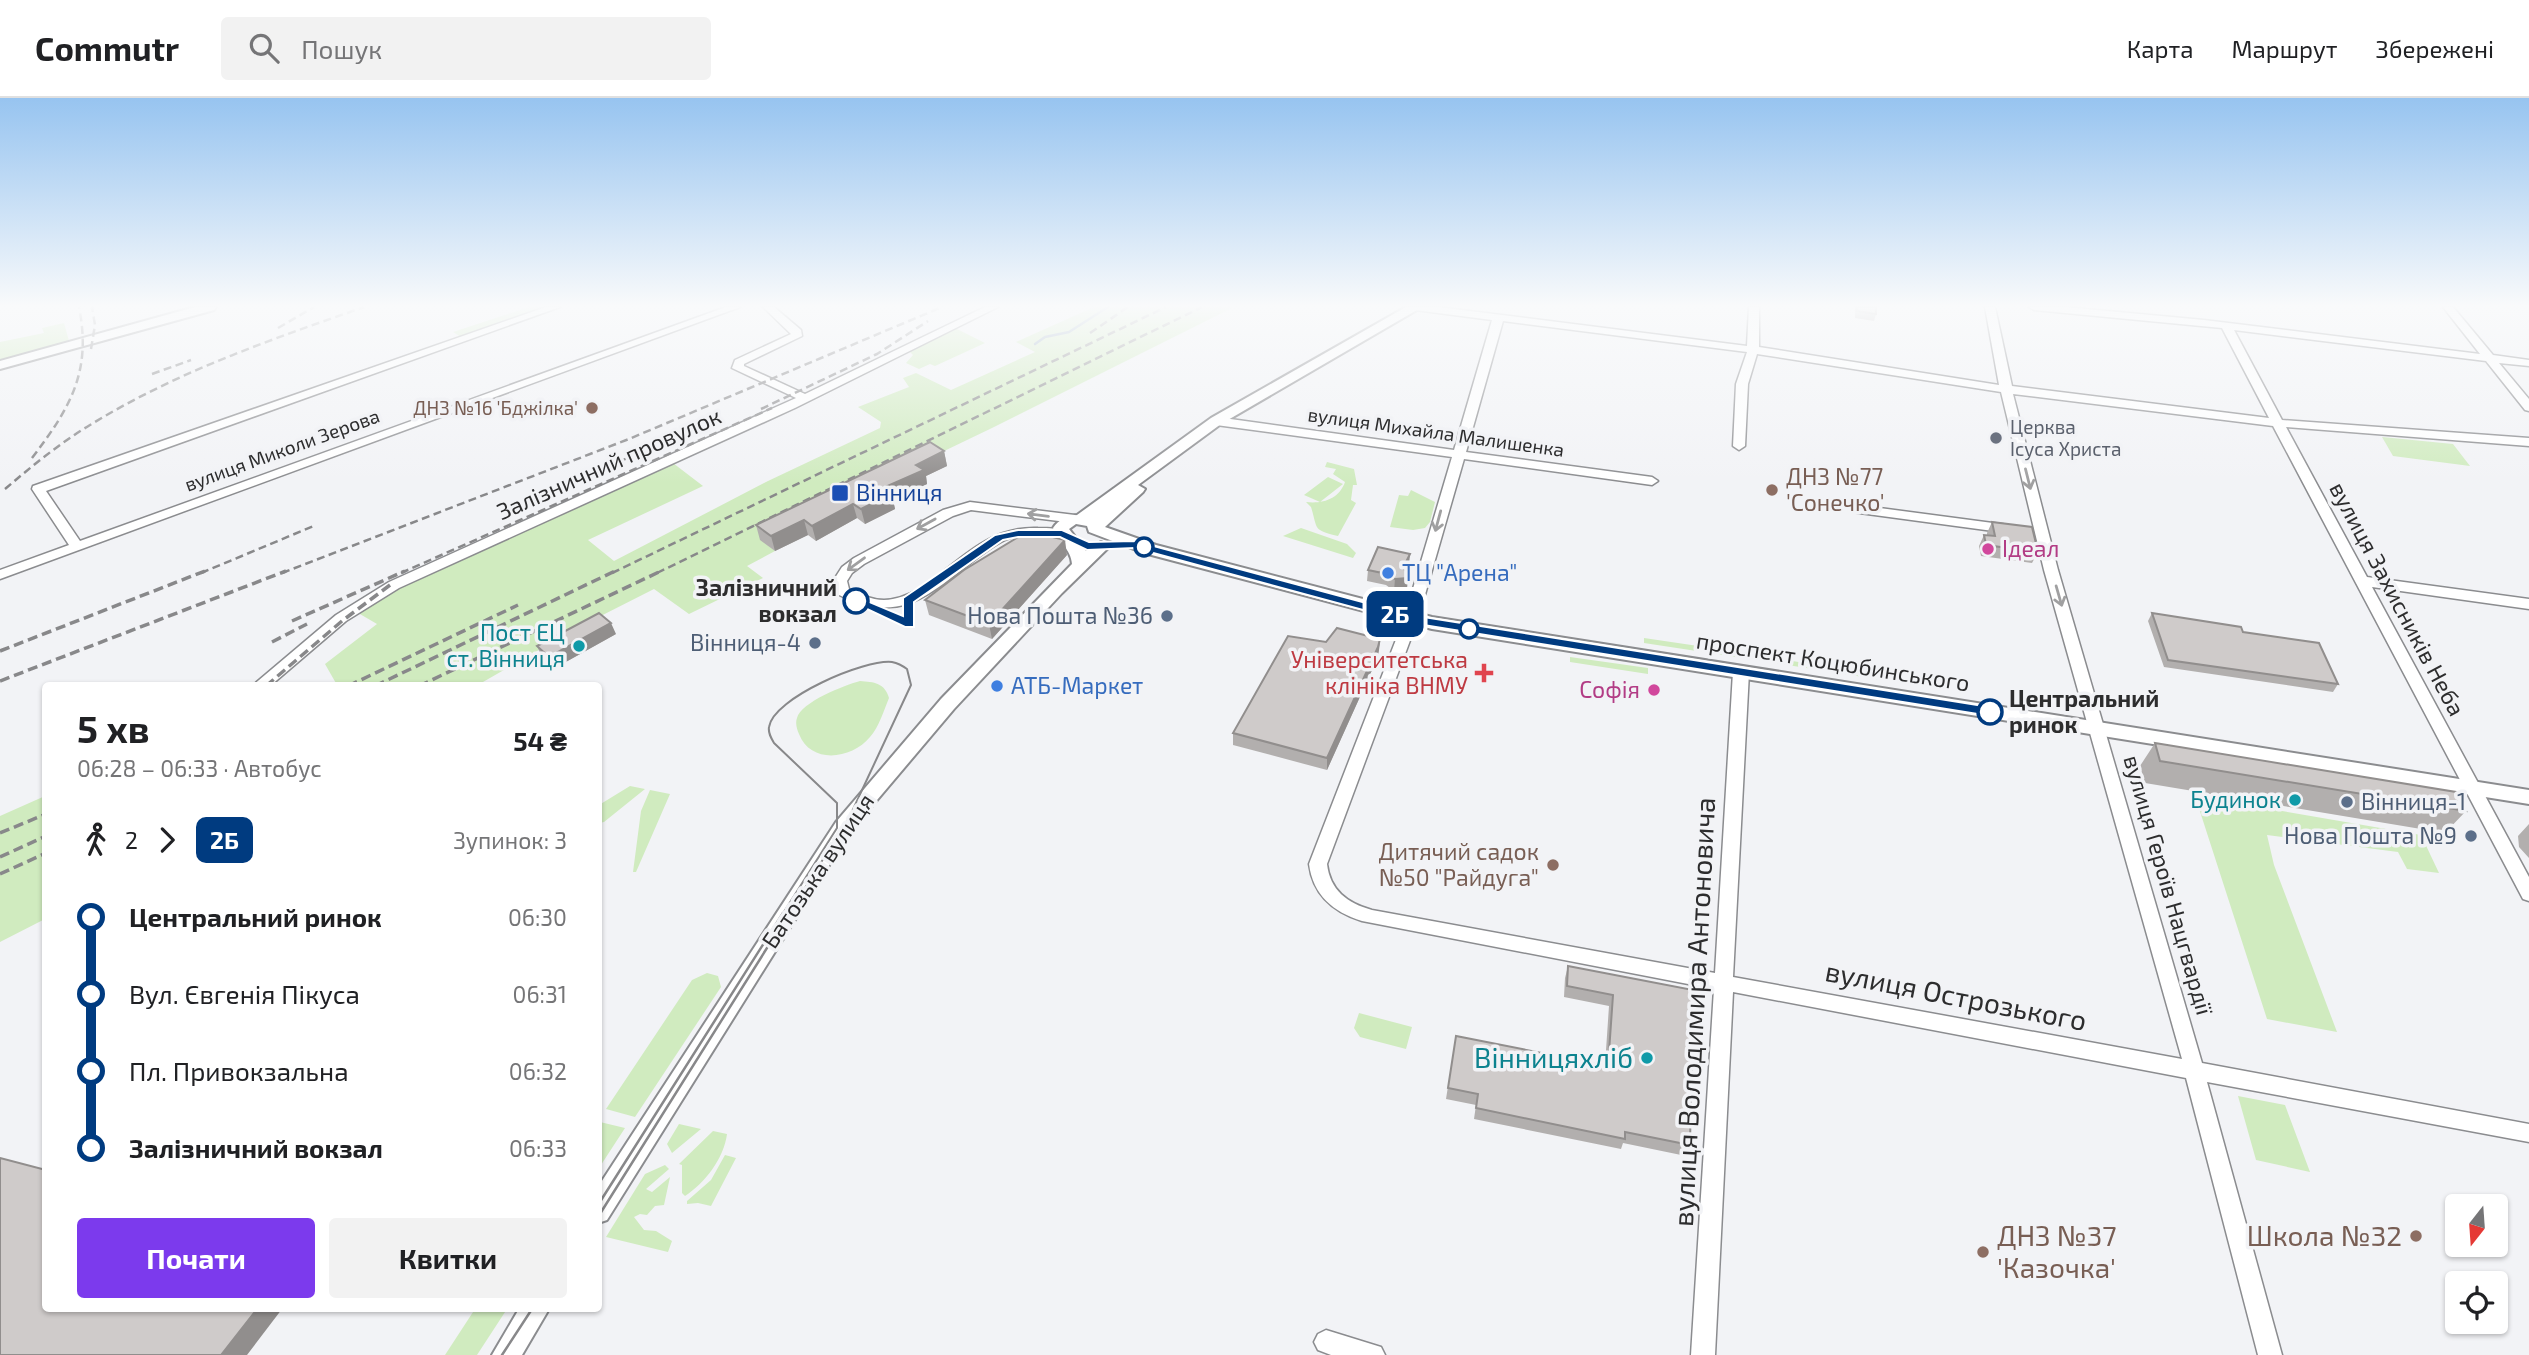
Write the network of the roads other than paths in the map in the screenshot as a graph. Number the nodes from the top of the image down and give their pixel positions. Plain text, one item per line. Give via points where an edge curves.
1 (388, 366) edge
2 (573, 366) edge
3 (738, 366) edge
4 (872, 366) edge
5 (1313, 366) edge
6 (1484, 366) edge
7 (1748, 366) edge
8 (1854, 366) edge
9 (2001, 366) edge
10 (2247, 366) edge
11 (2495, 366) edge
12 (2005, 389) junction
13 (805, 398) junction
14 (2529, 407) edge
15 (1216, 421) junction
16 (2279, 424) junction
17 (2529, 442) edge
18 (1740, 446) dead end
19 (1181, 447) junction
20 (1458, 455) junction
21 (1652, 481) dead end
22 (1857, 509) dead end
23 (1110, 516) junction
24 (1090, 529) junction
25 (2042, 534) junction
26 (1067, 537) junction
27 (1135, 544) junction
28 (76, 546) junction
29 (1080, 564) junction
30 (0, 575) edge
31 (2362, 581) junction
32 (2529, 604) edge
33 (1411, 619) junction
34 (1741, 673) junction
35 (265, 682) edge
36 (2098, 728) junction
37 (2472, 788) junction
38 (2529, 797) edge
39 (2529, 894) edge
40 (1724, 981) junction
41 (2194, 1070) junction
42 (2529, 1133) edge
43 (602, 1205) edge
44 (534, 1312) edge
45 (1326, 1342) dead end
46 (506, 1355) edge
47 (1373, 1355) edge
48 (1703, 1355) edge
49 (2270, 1355) edge

1 - 28 street via 38,489
2 - 28 street, вулиця Миколи Зерова
3 - 13 street
4 - 13 street, Залізничний провулок
5 - 15 main road
6 - 20 street, вулиця Острозького
7 - 18 street via 1742,384
8 - 12 street
9 - 12 street, вулиця Героїв Нацгвардії
10 - 16 street, вулиця Захисників Неба
11 - 14 street
12 - 16 street
12 -> 25 street, вулиця Героїв Нацгвардії
13 - 35 street, Залізничний провулок via 394,584 341,618
15 - 19 main road
15 - 20 street, вулиця Михайла Малишенка
16 - 17 street
16 - 31 street, вулиця Захисників Неба
19 - 23 main road
19 - 24 main road
20 - 21 street, вулиця Михайла Малишенка
20 -> 33 street, вулиця Острозького
22 - 25 street
23 - 24 main road
23 - 27 main road via 1117,534
24 - 26 main road via 1087,546
24 - 26 main road via 1063,525
24 -> 26 street via 970,506 947,513 859,561 840,581 842,592 856,601 885,606 907,601 999,537 1018,533
24 - 27 main road
24 - 29 main road, Батозька вулиця
25 -> 36 street, вулиця Героїв Нацгвардії
26 - 29 main road via 1079,550
27 - 33 main road, проспект Коцюбинського
28 - 30 street, вулиця Миколи Зерова
29 - 43 main road, Батозька вулиця via 992,655 843,827
31 - 32 street
31 - 37 street, вулиця Захисників Неба
33 - 34 main road, проспект Коцюбинського
33 - 40 street, вулиця Острозького via 1318,864 1318,877 1332,897 1358,914
34 - 36 main road, проспект Коцюбинського
34 - 40 street, вулиця Володимира Антоновича
36 - 37 main road, проспект Коцюбинського
36 - 41 street, вулиця Героїв Нацгвардії
37 - 38 main road, проспект Коцюбинського
37 - 39 street, вулиця Захисників Неба
40 - 41 street, вулиця Острозького
40 - 48 street, вулиця Володимира Антоновича
41 - 42 street, вулиця Острозького
41 - 49 street, вулиця Героїв Нацгвардії
44 - 46 main road
45 - 47 street

